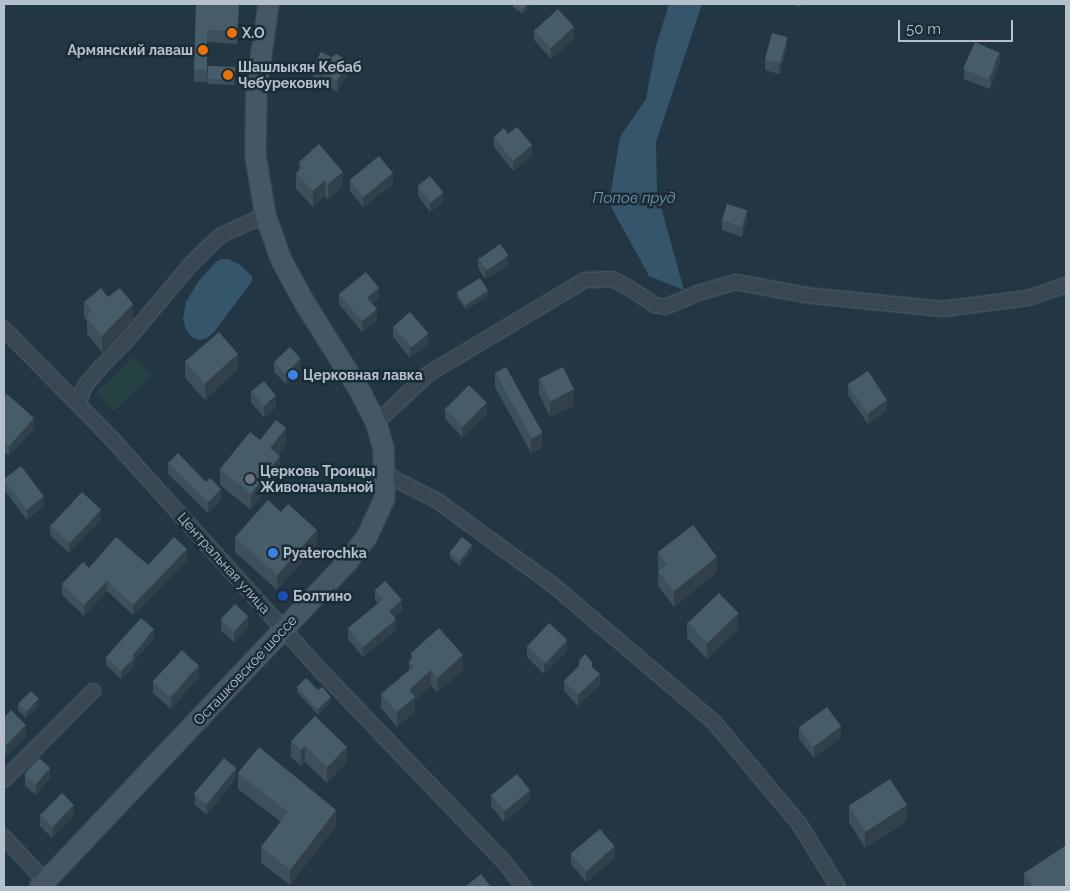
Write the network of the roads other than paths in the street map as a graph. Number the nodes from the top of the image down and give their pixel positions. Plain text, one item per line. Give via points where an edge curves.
1 (267, 4) edge
2 (265, 215) junction
3 (1066, 285) edge
4 (4, 329) edge
5 (78, 403) junction
6 (376, 423) junction
7 (385, 474) junction
8 (284, 628) junction
9 (93, 691) dead end
10 (4, 780) edge
11 (4, 837) edge
12 (42, 884) edge
13 (524, 887) edge
14 (838, 887) edge

1 - 2 main road, Осташковское шоссе via 256,97 255,156
2 - 5 street via 220,236 192,263 85,386
2 - 6 main road, Осташковское шоссе via 282,260 304,302
3 - 6 street via 1028,298 942,309 805,295 736,282 665,307 612,279 585,280 428,374
4 - 5 street, Центральная улица
5 - 8 street, Центральная улица
6 - 7 main road, Осташковское шоссе via 383,448
7 - 8 main road, Осташковское шоссе via 384,498 366,537
7 - 14 street via 436,500 553,585 714,722 800,825
8 - 12 main road, Осташковское шоссе
8 - 13 street, Центральная улица
9 - 10 street
11 - 12 street

